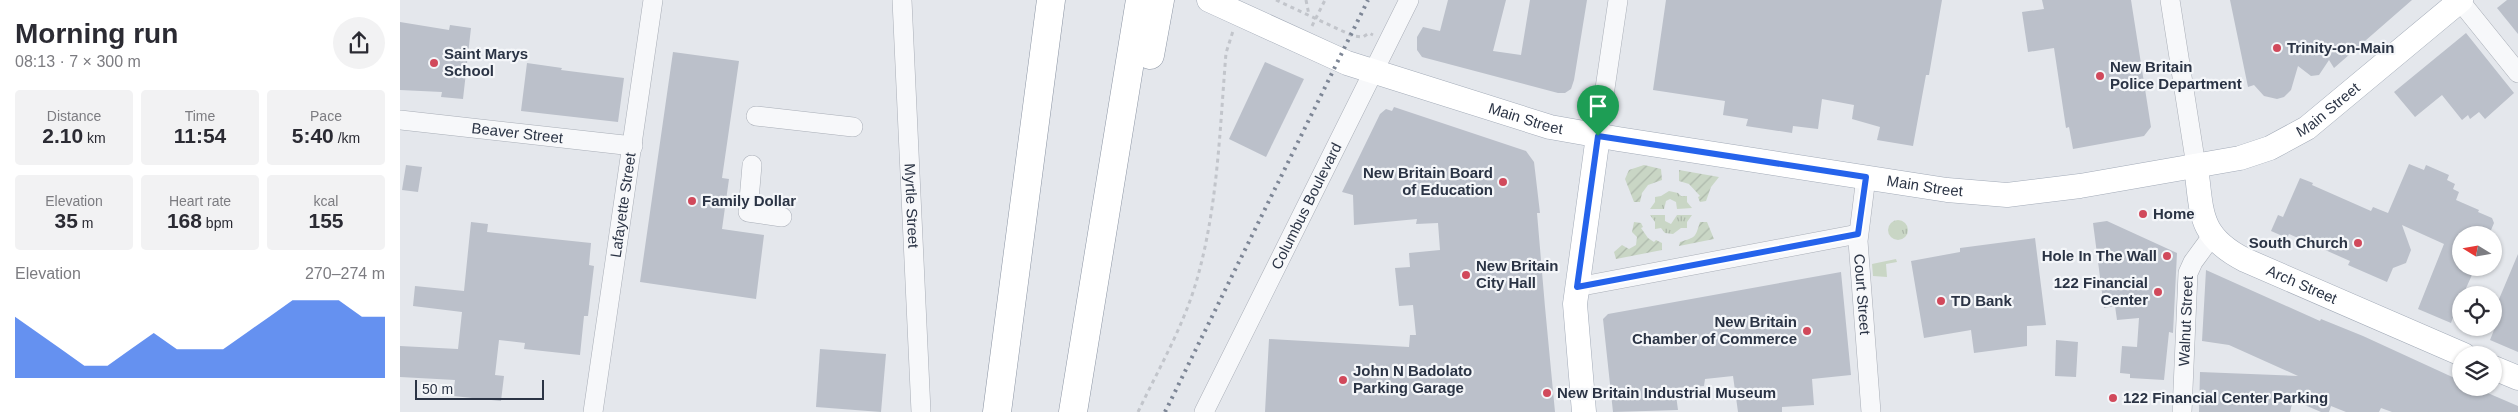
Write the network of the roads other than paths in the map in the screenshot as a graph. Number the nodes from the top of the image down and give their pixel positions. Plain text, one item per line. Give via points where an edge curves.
1 (653, 0) edge
2 (902, 0) edge
3 (1051, 0) edge
4 (1140, 0) edge
5 (1160, 0) edge
6 (1410, 0) edge
7 (1618, 0) edge
8 (2170, 0) edge
9 (2460, 0) edge
10 (1220, 1) edge
11 (1374, 72) junction
12 (2518, 72) edge
13 (756, 116) dead end
14 (400, 120) edge
15 (853, 128) dead end
16 (1598, 136) junction
17 (634, 146) junction
18 (1116, 150) junction
19 (752, 165) dead end
20 (2196, 166) junction
21 (1866, 177) junction
22 (782, 218) dead end
23 (1858, 234) junction
24 (2212, 236) junction
25 (1577, 287) junction
26 (2452, 350) edge
27 (2502, 371) edge
28 (2518, 378) edge
29 (593, 412) edge
30 (920, 412) edge
31 (997, 412) edge
32 (1073, 412) edge
33 (1204, 412) edge
34 (1584, 412) edge
35 (1870, 412) edge
36 (2182, 412) edge

1 - 17 street, Lafayette Street
2 - 30 street, Myrtle Street
3 - 31 highway
4 - 18 highway
5 - 18 highway via 1140,96
6 - 11 street, Columbus Boulevard
7 - 16 street
8 - 20 street
9 - 12 street
9 - 20 main road, Main Street via 2297,134 2252,155
10 - 11 main road, Main Street via 1339,59
11 - 16 main road, Main Street via 1536,123
11 - 33 street, Columbus Boulevard
13 - 15 street
14 - 17 street, Beaver Street
16 - 21 main road, Main Street
16 - 25 main road
17 - 29 street, Lafayette Street
18 - 32 highway
19 - 22 street via 748,212
20 - 21 main road, Main Street via 2053,191 2007,194 1976,194
20 - 24 main road, Arch Street via 2203,216
21 - 23 street, Court Street
23 - 25 street
23 - 35 street, Court Street
24 - 26 main road, Arch Street via 2225,249 2245,260
24 - 36 street, Walnut Street via 2192,262 2188,273
25 - 34 main road via 1575,317
27 - 28 main road

